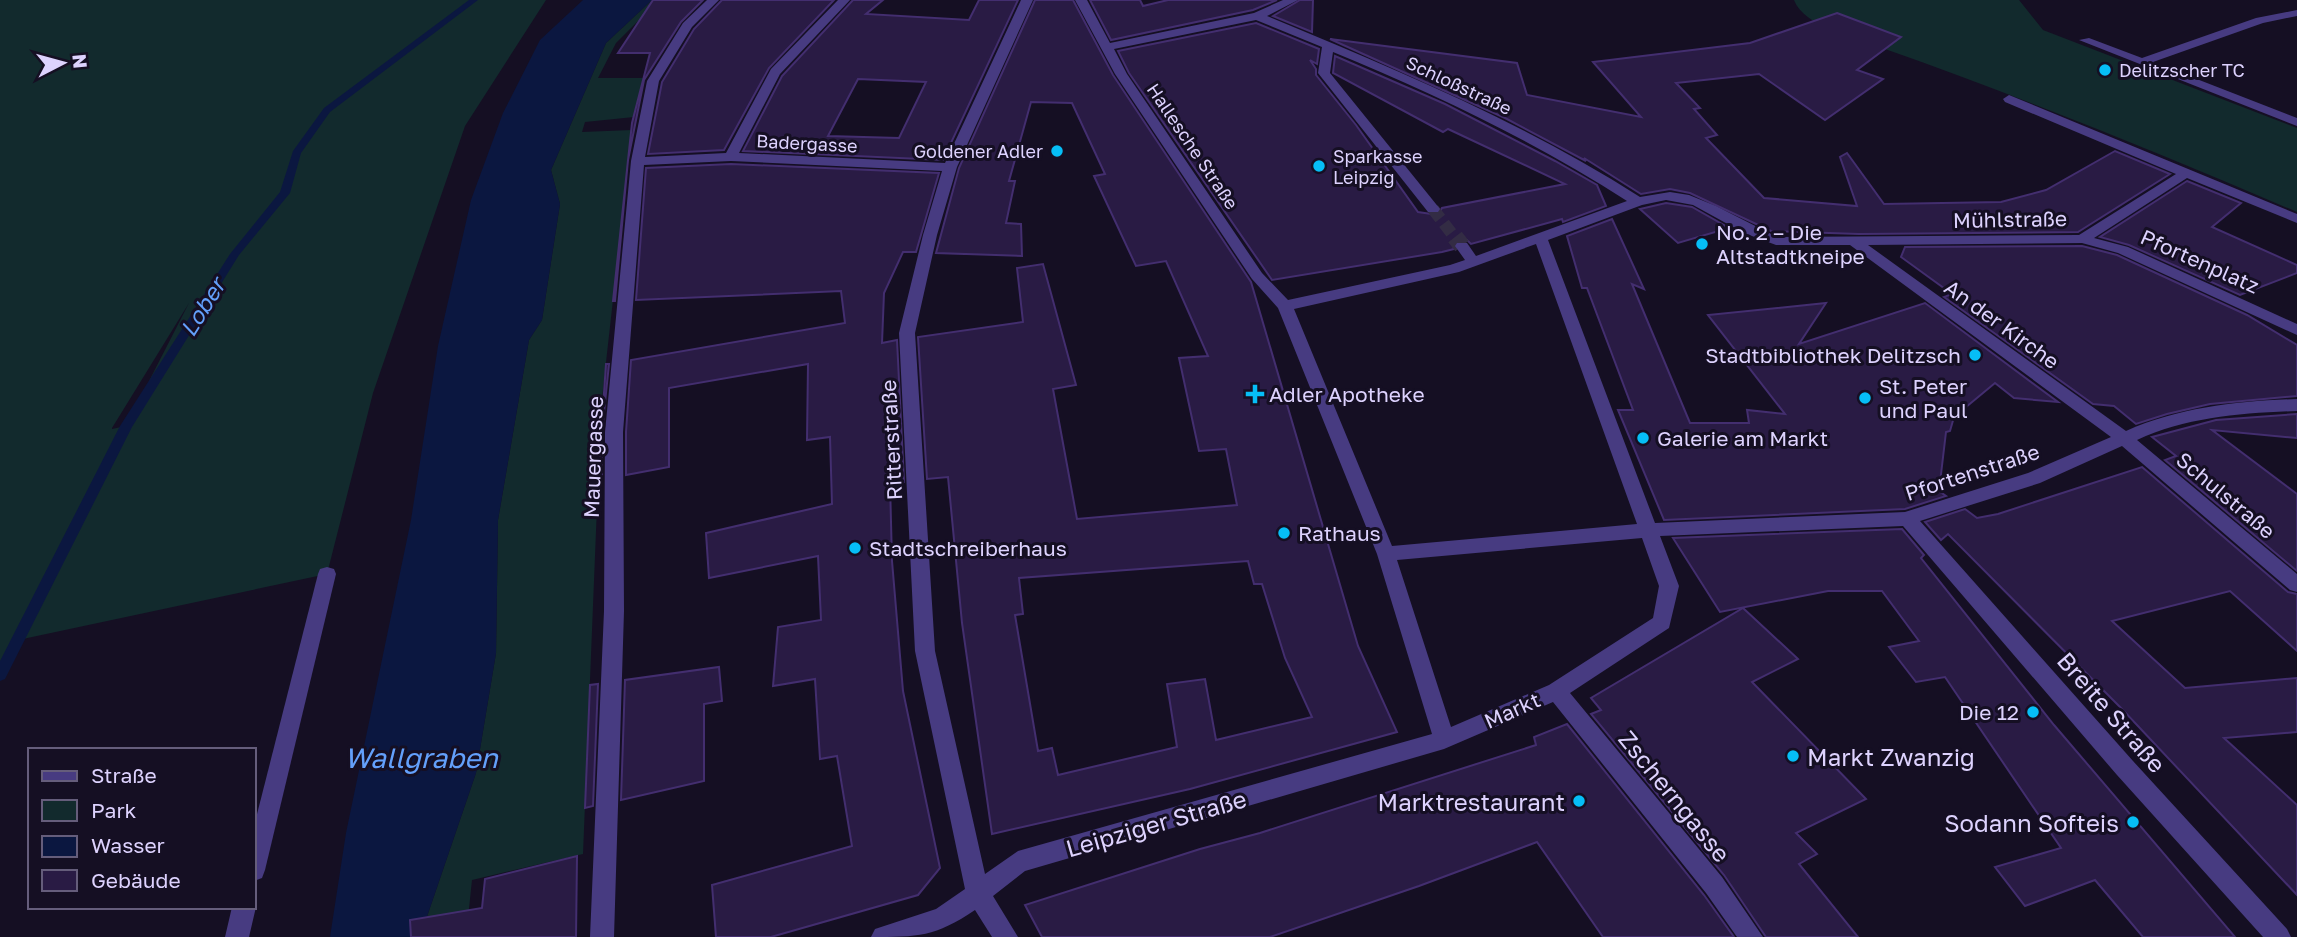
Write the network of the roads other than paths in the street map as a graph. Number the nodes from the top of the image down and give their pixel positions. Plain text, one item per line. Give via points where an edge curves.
1 (713, 0) edge
2 (844, 0) edge
3 (1027, 0) edge
4 (1081, 0) edge
5 (1292, 0) edge
6 (2297, 13) edge
7 (1258, 16) junction
8 (2085, 40) dead end
9 (1328, 45) junction
10 (1107, 47) junction
11 (2142, 62) junction
12 (2009, 99) dead end
13 (2297, 122) edge
14 (731, 157) junction
15 (638, 161) junction
16 (950, 167) junction
17 (2188, 172) junction
18 (1638, 202) junction
19 (1433, 209) tunnel mouth
20 (2297, 219) edge
21 (1540, 236) junction
22 (2082, 239) junction
23 (1855, 242) junction
24 (1462, 247) tunnel mouth
25 (1474, 263) junction
26 (1285, 306) junction
27 (2297, 330) edge
28 (2297, 405) edge
29 (2125, 439) junction
30 (1908, 519) junction
31 (1650, 530) junction
32 (1386, 554) junction
33 (327, 574) dead end
34 (2297, 585) edge
35 (1556, 691) junction
36 (1444, 740) junction
37 (256, 862) edge
38 (978, 894) junction
39 (244, 909) edge
40 (237, 937) edge
41 (602, 937) edge
42 (883, 937) edge
43 (1006, 937) edge
44 (1751, 937) edge
45 (2279, 937) edge

1 - 15 street, Mauergasse via 687,25 653,81
2 - 14 street, Badergasse via 775,72
3 - 16 street, Ritterstraße
4 - 10 street, Hallesche Straße
5 - 7 street
6 - 11 street via 2260,20
7 - 9 street, Schloßstraße
7 - 10 street
8 - 11 street
9 - 18 street, Schloßstraße via 1511,128 1586,166
9 - 19 street via 1324,74
10 - 26 street, Hallesche Straße via 1257,276
11 - 13 street
12 - 17 street
14 - 15 street
14 - 16 street, Badergasse
15 - 41 street, Mauergasse via 614,432 614,611
16 - 38 street, Ritterstraße via 907,333 925,650
17 - 20 street
17 - 22 street, Mühlstraße
18 - 21 street
18 - 23 street via 1668,196 1692,199 1758,236 1776,241
21 - 25 street
21 - 31 street, Markt
22 - 23 street, Mühlstraße
22 - 27 street, Pfortenplatz via 2123,250
23 - 29 street, An der Kirche
24 - 25 street
25 - 26 street
26 - 32 street
28 - 29 street, Pfortenstraße via 2242,407 2159,423
29 - 30 street, Pfortenstraße via 2034,478
29 - 34 street, Schulstraße
30 - 31 street, Pfortenstraße
30 - 45 street, Breite Straße
31 - 32 street
31 - 35 street, Markt via 1669,586 1662,622
32 - 36 street
33 - 37 street
35 - 36 street, Markt
35 - 44 street, Zscherngasse
36 - 38 street, Leipziger Straße via 1018,862
38 - 42 street, Leipziger Straße via 943,918
38 - 43 street
39 - 40 street

